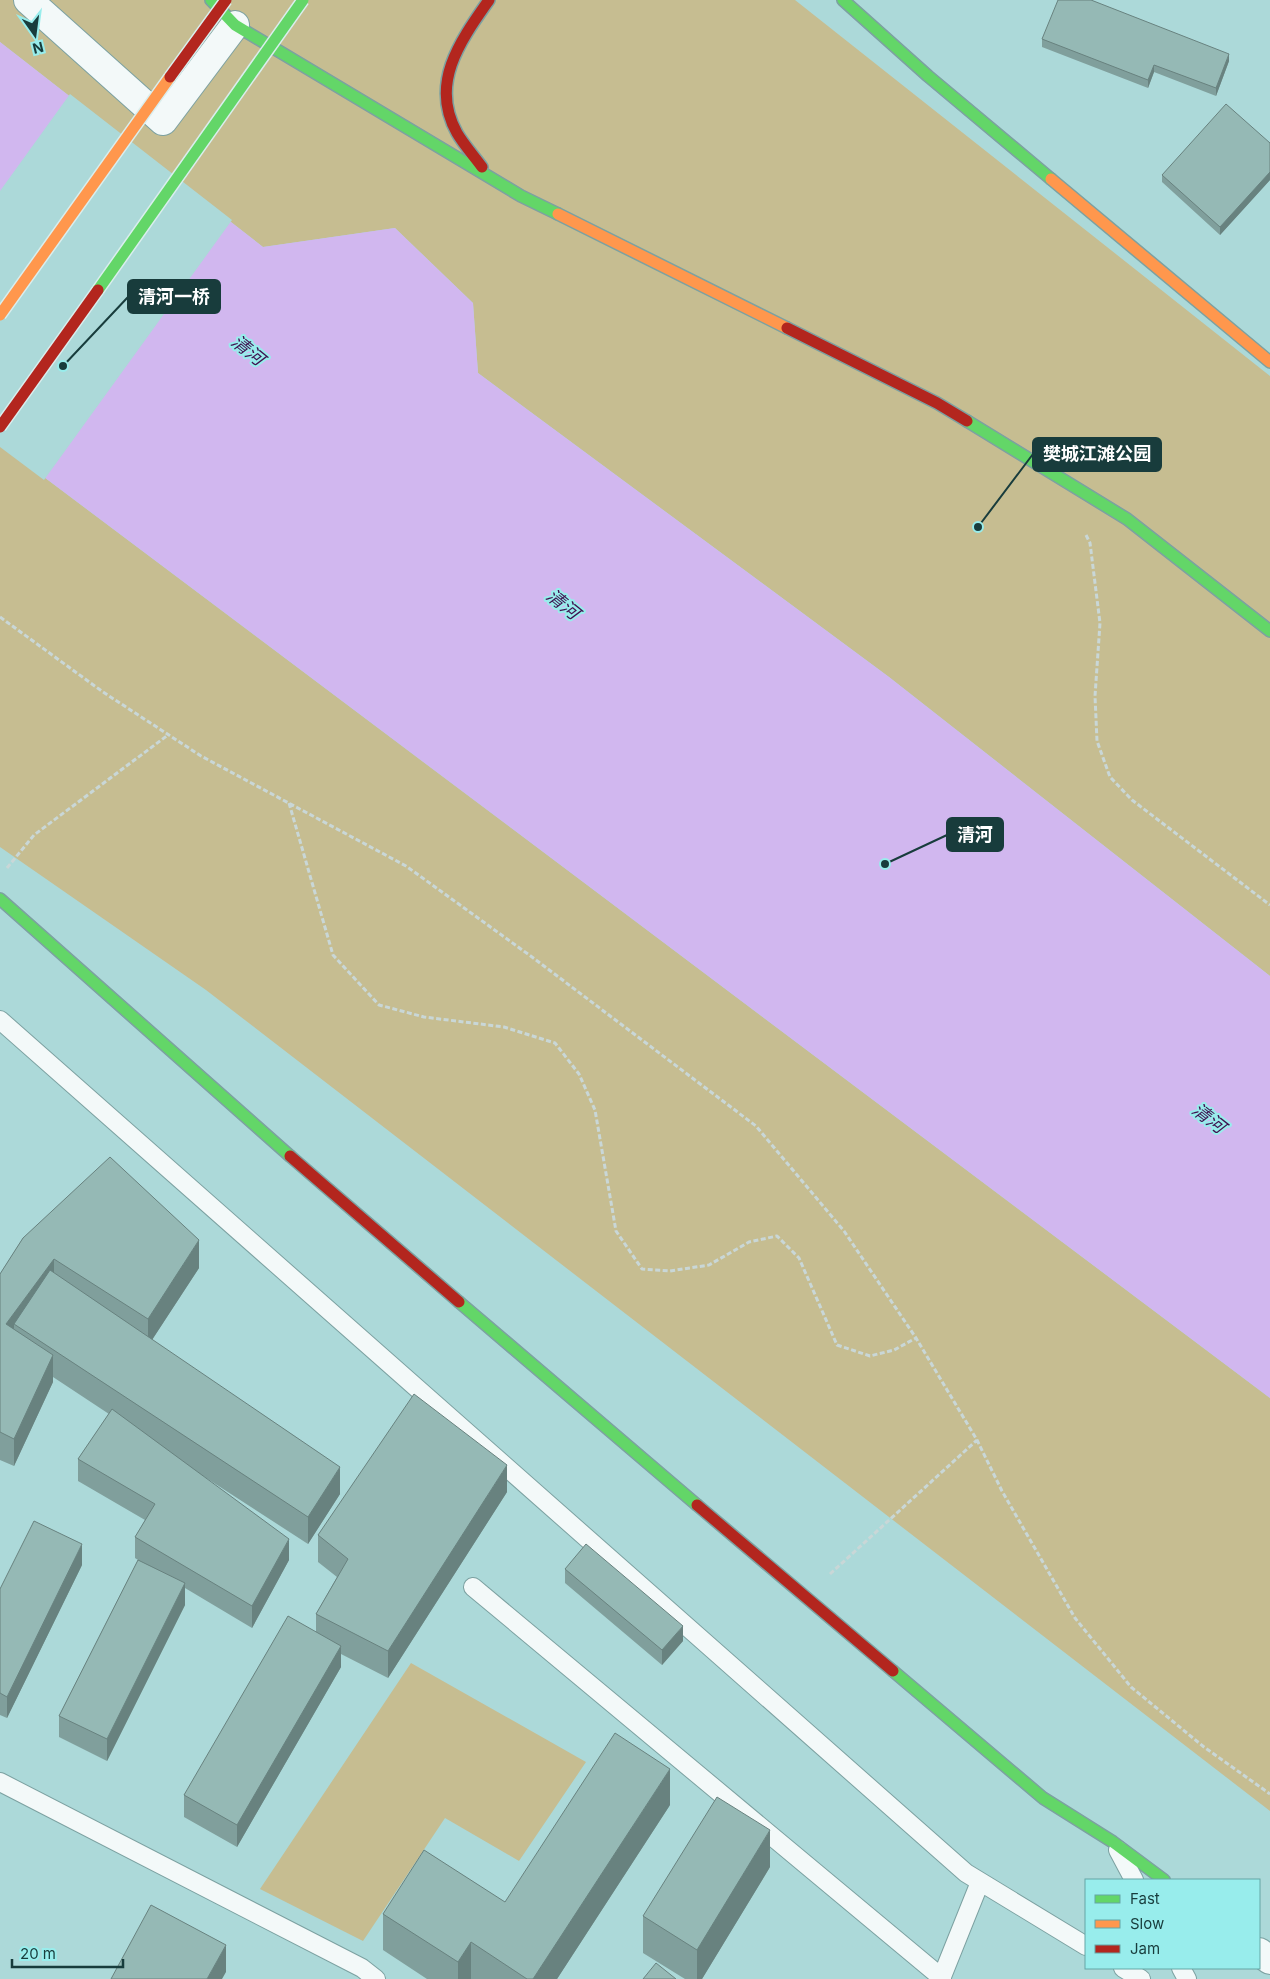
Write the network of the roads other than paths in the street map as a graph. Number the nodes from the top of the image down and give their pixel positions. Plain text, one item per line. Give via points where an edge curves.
1 (28, 0) edge
2 (212, 0) edge
3 (303, 0) edge
4 (489, 0) edge
5 (843, 0) edge
6 (230, 12) edge
7 (491, 178) junction
8 (0, 315) edge
9 (1270, 362) edge
10 (0, 427) edge
11 (1270, 631) edge
12 (0, 899) edge
13 (0, 1020) edge
14 (473, 1587) dead end
15 (0, 1782) edge
16 (1114, 1842) junction
17 (1133, 1879) edge
18 (1163, 1879) edge
19 (980, 1882) junction
20 (1085, 1945) edge
21 (1125, 1969) edge
22 (942, 1978) edge
23 (376, 1979) edge
24 (1141, 1979) edge

1 - 6 street via 163,121
2 - 6 street
3 - 10 street, bridge
4 - 7 street via 455,48 444,79 445,101 455,130
5 - 9 street via 928,76
6 - 7 street
6 - 8 street, bridge
7 - 11 street via 521,196 937,403 1127,518
12 - 16 street via 372,1229 806,1597 1044,1798
13 - 19 lane
14 - 22 lane
15 - 23 lane via 362,1968
16 - 17 lane
16 - 18 street
19 - 20 lane
19 - 22 lane
21 - 24 lane

